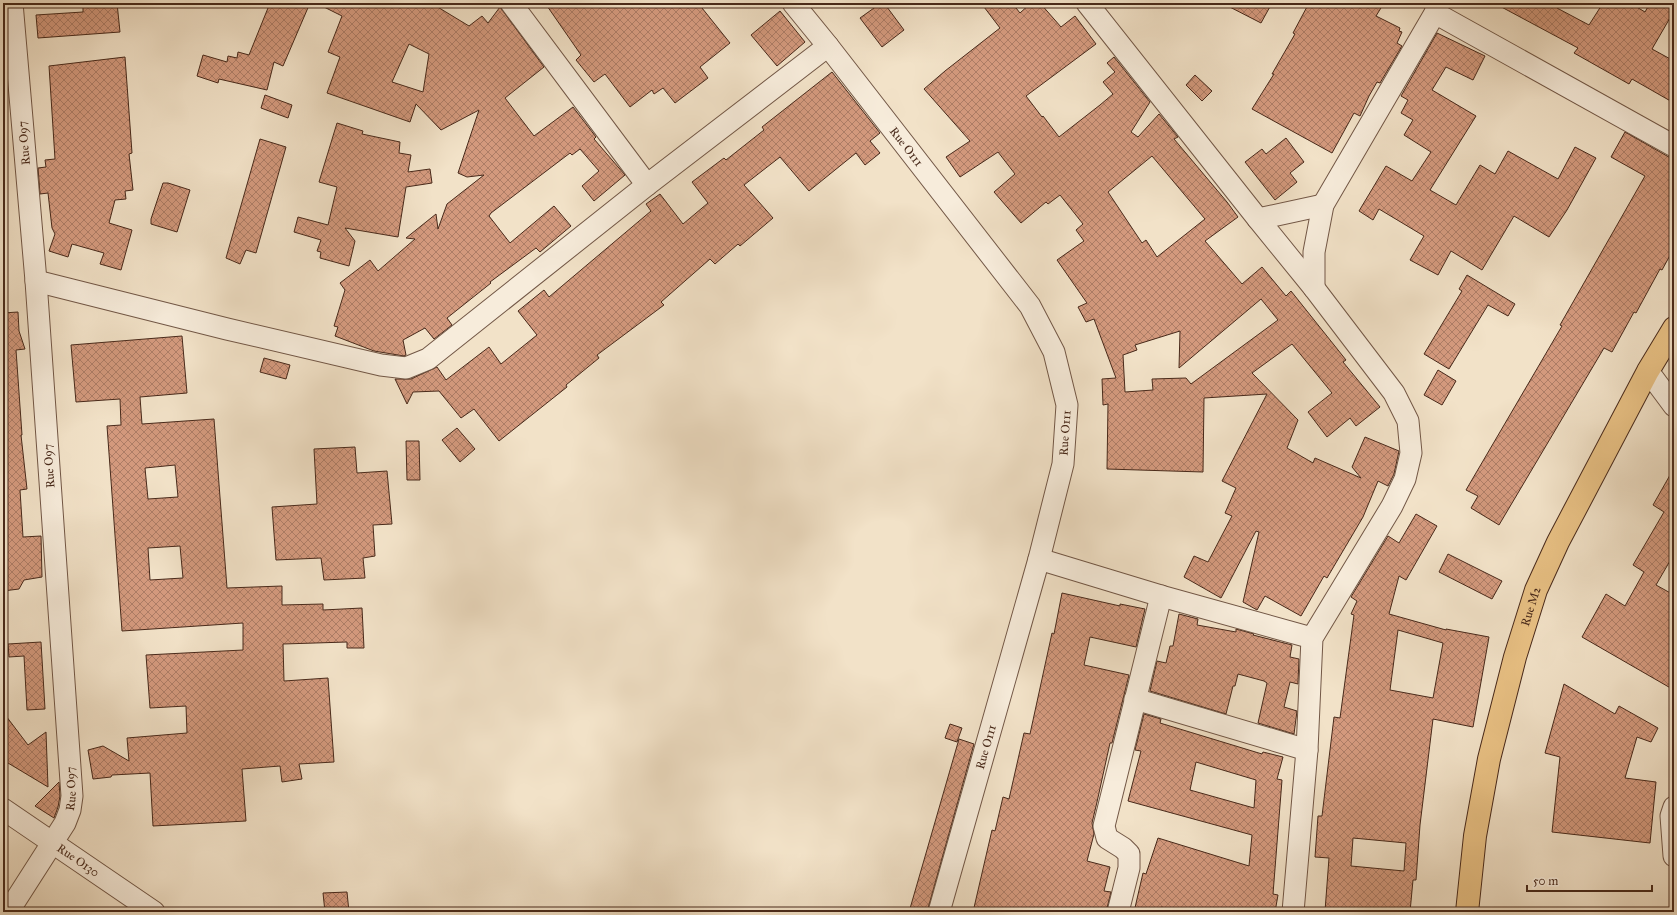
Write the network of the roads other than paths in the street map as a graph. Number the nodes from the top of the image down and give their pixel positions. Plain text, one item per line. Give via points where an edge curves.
1 (12, 3) edge
2 (511, 3) edge
3 (793, 3) edge
4 (1087, 3) edge
5 (1437, 8) edge
6 (828, 46) junction
7 (1674, 146) edge
8 (647, 185) junction
9 (1323, 205) junction
10 (1258, 219) junction
11 (36, 281) junction
12 (1314, 288) junction
13 (1674, 328) edge
14 (1648, 371) junction
15 (1674, 406) edge
16 (1039, 559) junction
17 (1161, 596) junction
18 (1312, 638) junction
19 (1135, 699) junction
20 (1307, 750) junction
21 (1674, 807) edge
22 (3, 809) edge
23 (52, 842) junction
24 (1674, 856) edge
25 (8, 912) edge
26 (154, 912) edge
27 (939, 912) edge
28 (1118, 912) edge
29 (1293, 912) edge
30 (1467, 912) edge

1 - 11 street, Rue O97
2 - 8 street
3 - 6 street, Rue O111
4 - 10 street
5 - 7 street
5 - 9 street
6 - 8 street
6 - 16 street, Rue O111 via 1030,306 1054,352 1067,405 1063,464
8 - 11 street via 428,359 406,368 351,358
9 - 10 street
9 - 12 street via 1314,252
10 - 12 street
11 - 23 street, Rue O97 via 72,796 65,823
12 - 18 street via 1394,393 1408,421 1411,453 1405,479 1392,506
13 - 14 main road, Rue M2
14 - 15 street
14 - 30 main road, Rue M2 via 1558,542 1536,590 1515,657 1489,759 1475,836
16 - 17 street
16 - 27 street, Rue O111
17 - 18 street
17 - 19 street
18 - 20 street
19 - 20 street
19 - 28 street via 1104,826 1107,838 1129,854 1129,868
20 - 29 street
21 - 24 street via 1671,816
22 - 23 street, Rue O130
23 - 25 street, Rue O97
23 - 26 street, Rue O130

